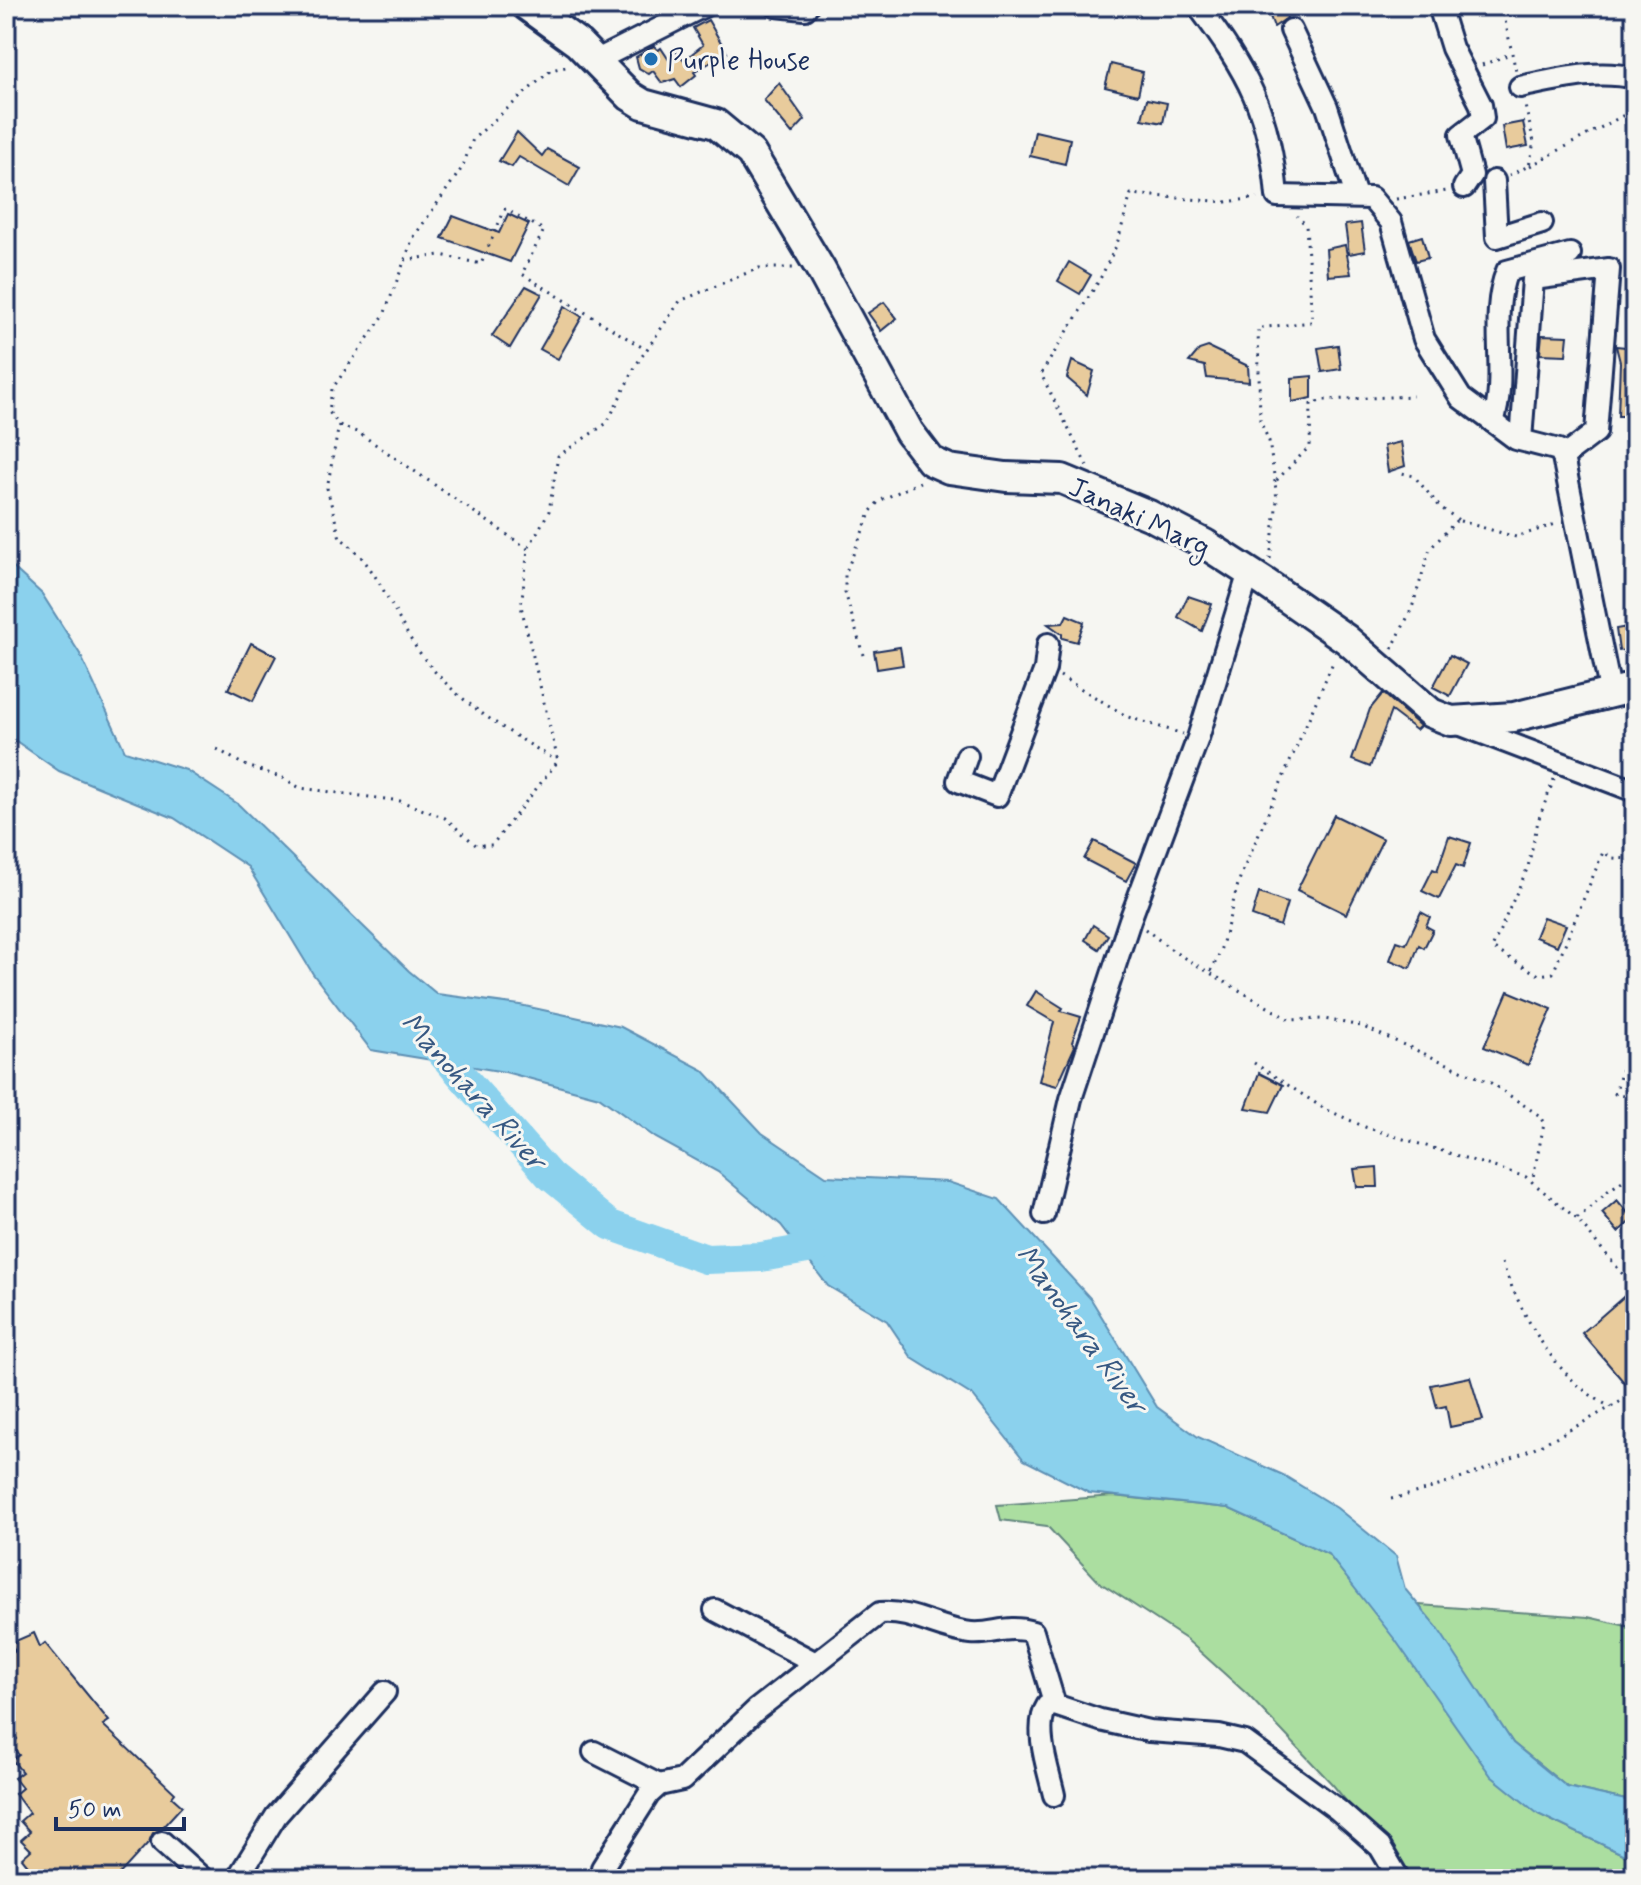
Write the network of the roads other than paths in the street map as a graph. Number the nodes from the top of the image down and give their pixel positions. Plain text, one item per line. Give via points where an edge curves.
1 (527, 6) edge
2 (704, 6) edge
3 (776, 6) edge
4 (807, 6) edge
5 (1198, 6) edge
6 (1439, 6) edge
7 (1291, 30) dead end
8 (597, 60) junction
9 (1635, 78) edge
10 (1520, 87) dead end
11 (1494, 181) dead end
12 (1464, 187) dead end
13 (1356, 196) junction
14 (1542, 223) dead end
15 (1570, 254) dead end
16 (1493, 422) junction
17 (1521, 440) junction
18 (1563, 457) junction
19 (1256, 577) junction
20 (1048, 644) dead end
21 (1623, 691) edge
22 (1451, 721) junction
23 (967, 756) dead end
24 (1635, 791) edge
25 (1044, 1214) dead end
26 (715, 1610) dead end
27 (814, 1662) junction
28 (385, 1692) dead end
29 (1055, 1705) junction
30 (594, 1752) dead end
31 (659, 1785) junction
32 (1054, 1795) dead end
33 (162, 1842) dead end
34 (203, 1879) edge
35 (237, 1879) edge
36 (601, 1879) edge
37 (1399, 1879) edge

1 - 8 street
2 - 8 street
3 - 4 street
5 - 13 street via 1254,90 1272,139 1277,196
6 - 12 street via 1483,118 1461,135 1472,175
7 - 13 street via 1327,107
8 - 19 street, Janaki Marg via 643,104 716,124 751,153 909,432 931,461 949,469 1006,477 1062,479 1102,493 1205,544
9 - 10 street via 1579,75
11 - 14 street via 1497,237
13 - 16 street via 1371,198 1391,222 1424,339 1461,398
15 - 16 street via 1507,271 1500,315 1501,398
16 - 17 street
17 - 18 street via 1559,450
17 - 18 street via 1533,279 1609,269 1596,432
18 - 21 street
19 - 22 street, Janaki Marg via 1346,639 1431,713
19 - 25 street via 1130,920 1071,1099
20 - 23 street via 1045,669 997,796 958,781
21 - 22 street via 1514,717
22 - 24 street
26 - 27 street
27 - 29 street via 880,1613 898,1612 975,1634 1005,1627 1025,1630 1033,1632
27 - 31 street via 682,1780
28 - 35 street via 276,1816
29 - 32 street via 1043,1713
29 - 37 street via 1149,1731 1245,1742 1380,1847
30 - 31 street
31 - 36 street via 613,1849
33 - 34 street

